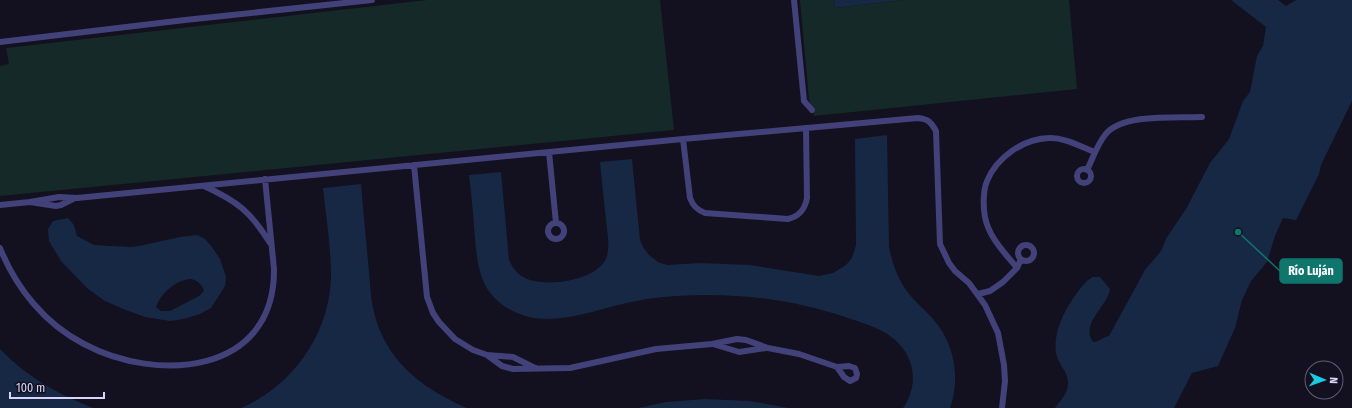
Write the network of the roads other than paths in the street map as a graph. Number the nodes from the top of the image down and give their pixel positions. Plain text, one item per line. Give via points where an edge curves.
1 (372, 0) edge
2 (794, 0) edge
3 (0, 42) edge
4 (812, 110) dead end
5 (1202, 117) dead end
6 (806, 128) junction
7 (683, 139) junction
8 (549, 152) junction
9 (1095, 152) junction
10 (414, 165) junction
11 (1087, 170) dead end
12 (265, 179) junction
13 (202, 186) junction
14 (0, 205) edge
15 (556, 223) dead end
16 (271, 244) junction
17 (0, 248) edge
18 (1021, 259) dead end
19 (1017, 268) junction
20 (978, 294) junction
21 (712, 344) junction
22 (768, 348) junction
23 (487, 355) junction
24 (837, 367) dead end
25 (536, 368) junction
26 (1002, 408) edge

1 - 3 street
2 - 4 street via 804,101
5 - 9 street via 1138,119 1124,122 1112,127 1105,134
6 - 7 street
6 - 7 street via 806,206 798,215 788,219 705,213 698,210 690,198
6 - 20 street via 918,118 932,122 937,143 940,244 952,267
7 - 8 street
8 - 10 street
8 - 15 street
9 - 11 street
9 - 19 street via 1065,140 1037,140 1018,147 995,168 986,182 985,218 993,238
10 - 12 street
10 - 23 street via 430,305 439,322 455,339
12 - 13 street
12 - 16 street
13 - 14 street via 76,198 56,206 30,202
13 - 16 street via 243,208
16 - 17 street via 274,269 272,294 265,315 250,336 231,352 211,360 191,365 165,366 140,364 114,357 83,344 67,333 45,315 23,291
18 - 19 street
19 - 20 street via 990,291
20 - 26 street via 992,319 1002,348 1005,380
21 - 22 street via 739,352
21 - 22 street via 738,339
21 - 25 street via 656,349 570,368
22 - 24 street via 799,354
23 - 25 street via 513,357
23 - 25 street via 507,368

